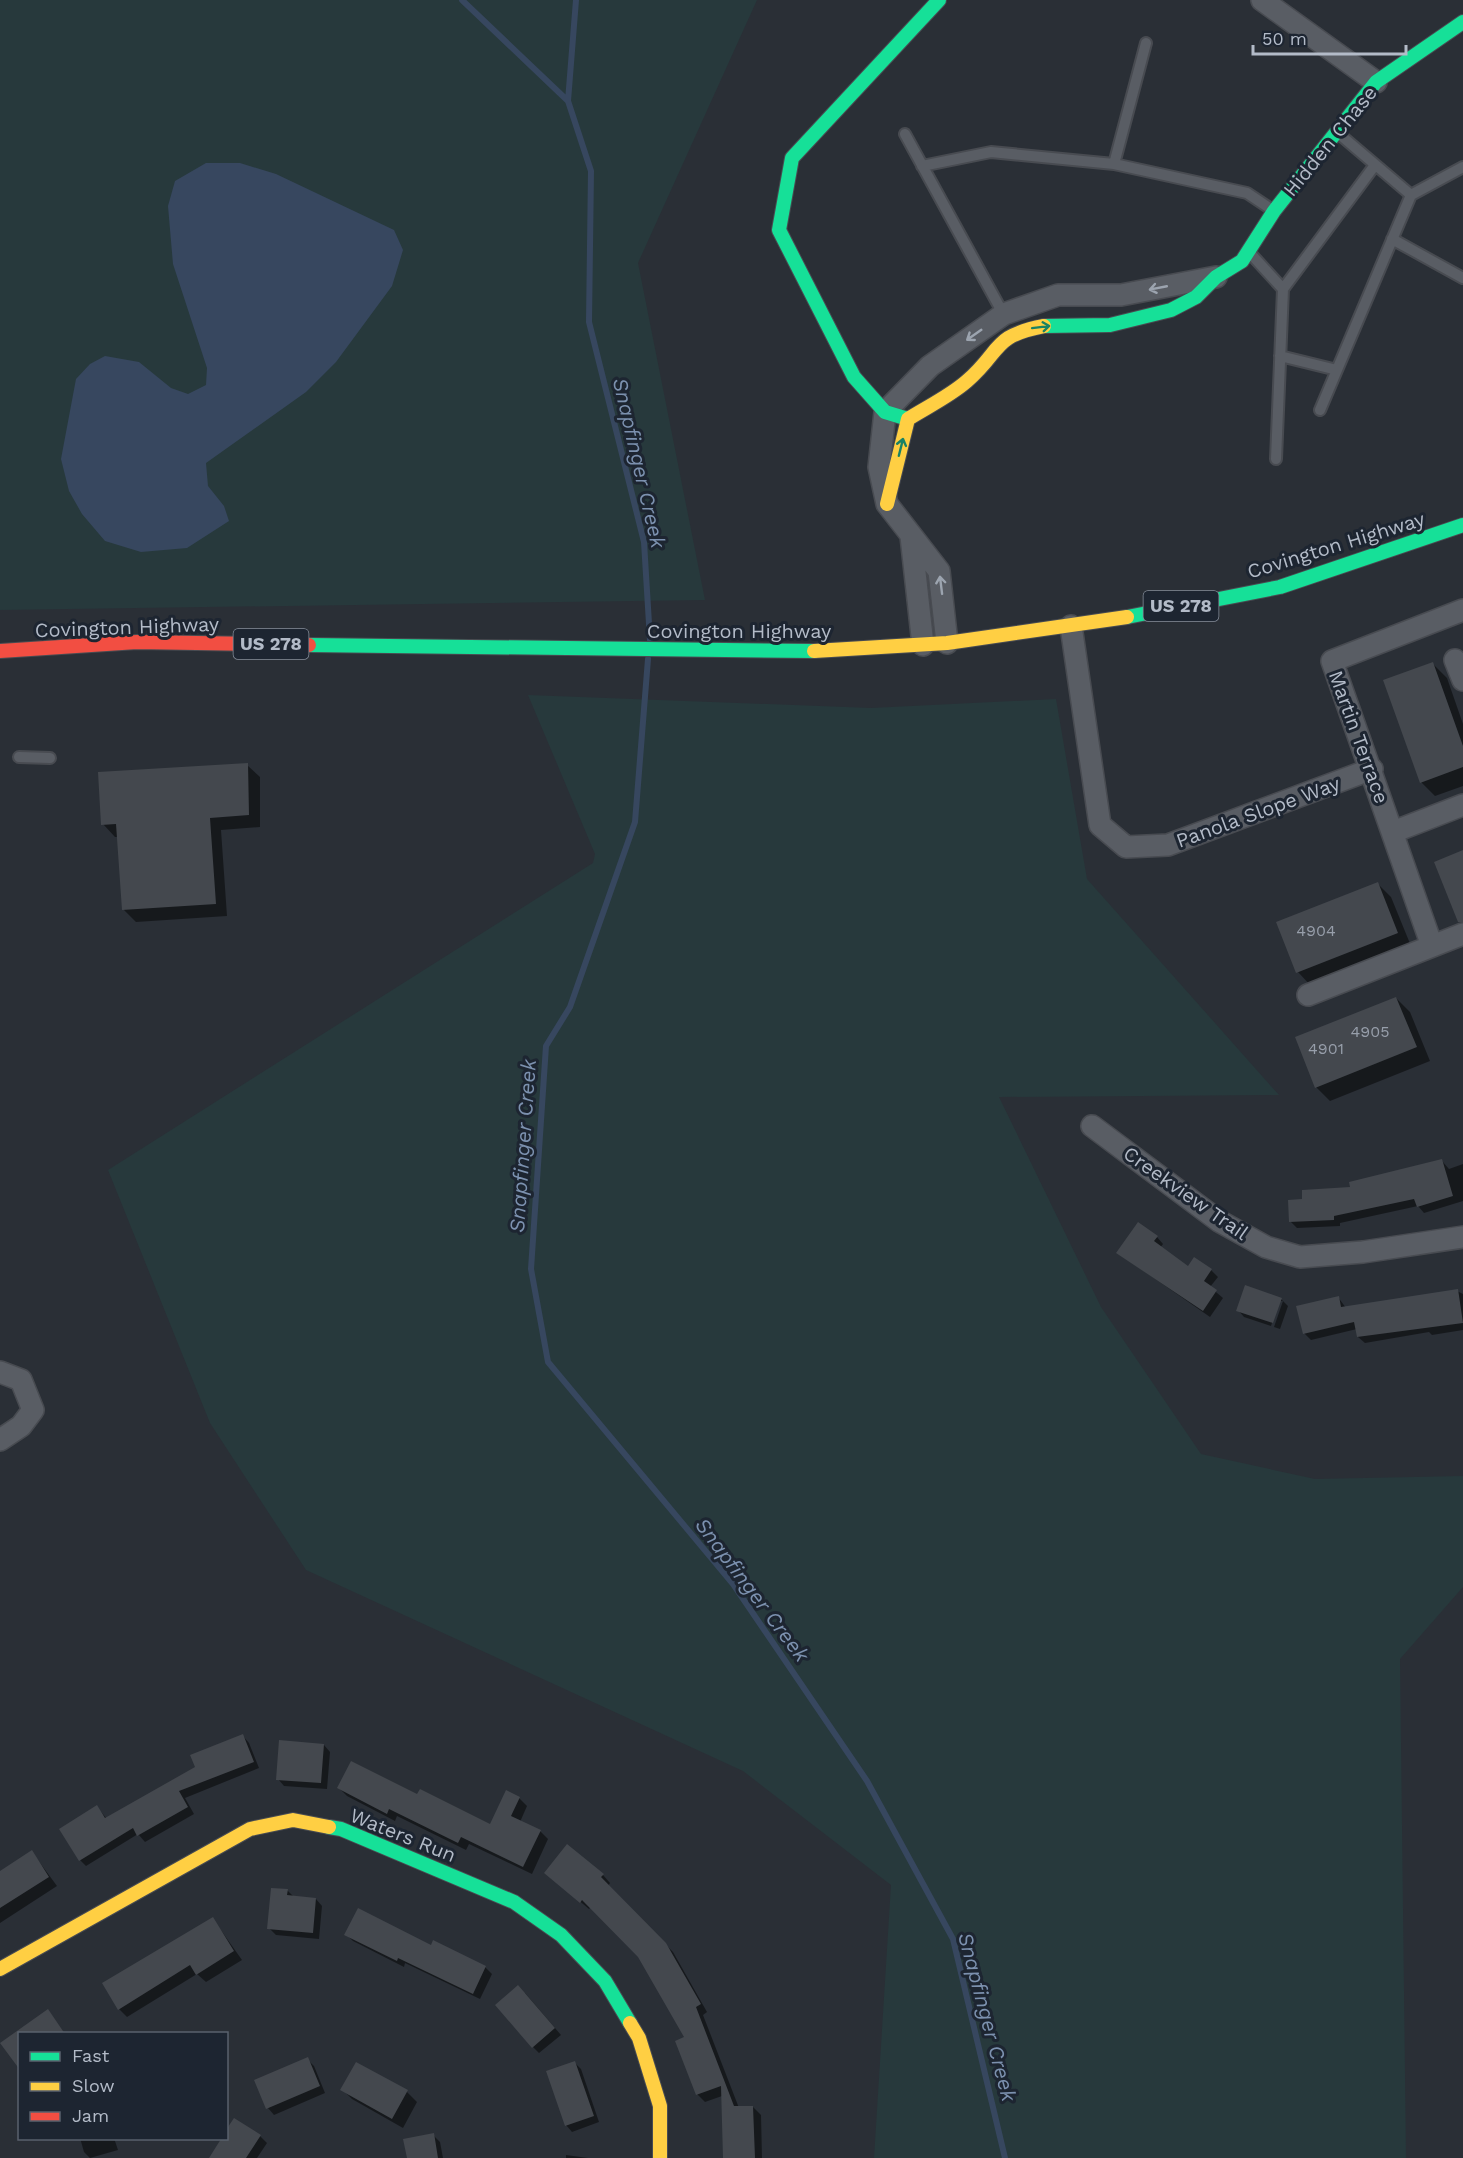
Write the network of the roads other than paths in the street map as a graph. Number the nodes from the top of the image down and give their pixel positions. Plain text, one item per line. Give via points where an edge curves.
1 (939, 0) edge
2 (1262, 0) edge
3 (1463, 22) edge
4 (1146, 43) dead end
5 (1376, 82) junction
6 (1336, 131) junction
7 (905, 134) dead end
8 (1114, 164) junction
9 (1375, 165) junction
10 (922, 166) junction
11 (1463, 167) edge
12 (1411, 195) junction
13 (1274, 211) junction
14 (1392, 239) junction
15 (1248, 250) junction
16 (1216, 277) junction
17 (1463, 278) edge
18 (1283, 289) junction
19 (1004, 314) junction
20 (1014, 333) junction
21 (1280, 356) junction
22 (1337, 370) junction
23 (1320, 410) dead end
24 (885, 412) junction
25 (908, 419) junction
26 (1276, 459) dead end
27 (888, 504) junction
28 (1463, 525) edge
29 (911, 536) junction
30 (1463, 610) edge
31 (1071, 626) junction
32 (947, 644) junction
33 (923, 645) junction
34 (0, 651) edge
35 (1455, 660) dead end
36 (1463, 680) edge
37 (19, 757) dead end
38 (50, 758) dead end
39 (1371, 769) junction
40 (1463, 805) edge
41 (1393, 832) junction
42 (1463, 934) edge
43 (1432, 946) junction
44 (1308, 995) dead end
45 (1092, 1126) dead end
46 (1463, 1237) edge
47 (0, 1372) edge
48 (0, 1440) edge
49 (0, 1969) edge
50 (660, 2158) edge

1 - 24 street via 792,158 779,230 854,377
2 - 5 street
3 - 5 street, Hidden Chase
4 - 8 lane
5 - 6 street, Hidden Chase
6 - 9 lane
6 - 13 street, Hidden Chase
7 - 10 lane
8 - 10 lane via 991,152
8 - 13 lane via 1246,192
9 - 12 lane
9 - 18 lane
10 - 19 lane
11 - 12 lane
12 - 14 lane
13 - 15 street, Hidden Chase
14 - 17 lane
14 - 22 lane
15 - 16 street, Hidden Chase via 1242,261
15 - 18 lane
16 -> 19 street, Hidden Chase via 1121,295 1058,295
20 -> 16 street, Hidden Chase via 1045,326 1110,325 1171,310 1196,297
18 - 21 lane
19 - 20 lane
19 -> 24 street, Hidden Chase via 930,366
20 - 25 street, Hidden Chase via 967,381
21 - 22 lane
21 - 26 lane
22 - 23 lane
24 - 25 street
24 - 27 street via 879,467
27 -> 25 street
27 - 29 street
28 - 31 street, Covington Highway / US 278 via 1280,587
32 -> 29 street via 939,571
29 - 33 street
30 - 39 street, Martin Terrace via 1332,661
31 - 32 street, Covington Highway / US 278
31 - 39 street, Panola Slope Way via 1100,825 1126,847 1168,845
32 - 33 street, Covington Highway / US 278
33 - 34 street, Covington Highway / US 278 via 744,652 136,642
35 - 36 street
37 - 38 lane
39 - 41 street, Martin Terrace
40 - 41 street
41 - 43 street, Martin Terrace
42 - 43 street
43 - 44 street
45 - 46 street, Creekview Trail via 1219,1221 1266,1247 1300,1257
47 - 48 street via 21,1380 33,1410 21,1426
49 - 50 street, Waters Run via 250,1829 292,1820 341,1829 514,1902 561,1935 605,1981 639,2038 660,2106

